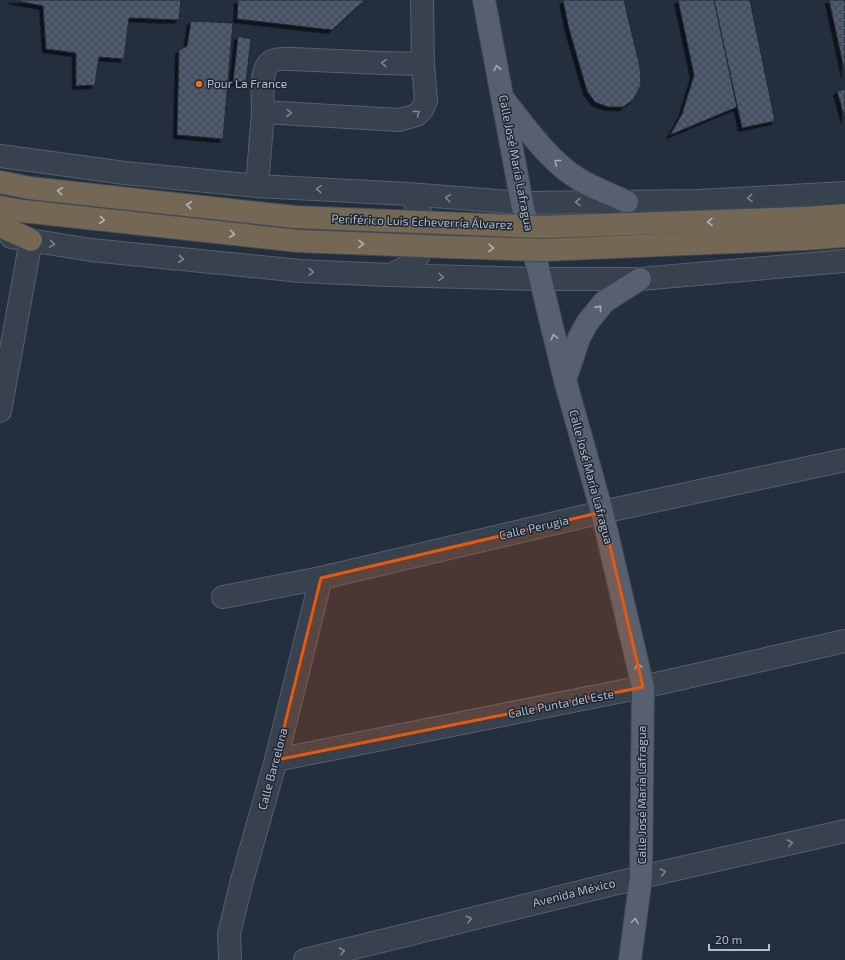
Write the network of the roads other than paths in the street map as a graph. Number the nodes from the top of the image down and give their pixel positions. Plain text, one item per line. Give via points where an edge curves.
1 (422, 0) edge
2 (484, 0) edge
3 (423, 64) junction
4 (503, 98) junction
5 (263, 112) junction
6 (0, 156) edge
7 (0, 182) edge
8 (257, 186) junction
9 (835, 193) edge
10 (408, 194) junction
11 (627, 202) junction
12 (522, 203) junction
13 (0, 207) edge
14 (845, 215) edge
15 (0, 226) edge
16 (804, 229) junction
17 (0, 235) edge
18 (845, 236) edge
19 (31, 240) junction
20 (837, 262) edge
21 (389, 275) junction
22 (540, 279) junction
23 (640, 280) junction
24 (565, 380) junction
25 (0, 411) edge
26 (845, 460) edge
27 (602, 512) junction
28 (321, 578) junction
29 (224, 597) dead end
30 (845, 641) edge
31 (643, 687) junction
32 (276, 760) junction
33 (845, 831) edge
34 (641, 877) junction
35 (230, 960) edge
36 (304, 960) edge
37 (630, 960) edge

1 - 3 street
4 -> 2 main road, Calle José María Lafragua
3 -> 5 street via 291,59 272,61 266,66 262,85
5 -> 3 street via 399,120 409,118 417,115 426,100
11 -> 4 main road via 577,178 551,157
4 - 12 main road, Calle José María Lafragua
5 - 8 street
6 - 8 street via 125,173
16 -> 7 highway, Periférico Luis Echeverría Álvarez, bridge via 550,227 295,217 30,188
10 -> 8 street
9 -> 11 street via 698,201
9 - 20 street via 787,204 766,214 751,226 753,240 761,251 775,258
12 -> 10 street
10 - 21 street via 418,209 424,228 420,253 404,269
11 -> 12 street
12 - 22 main road, Calle José María Lafragua
13 -> 16 highway, Periférico Luis Echeverría Álvarez, bridge via 298,241 544,250
14 - 16 highway, Periférico Luis Echeverría Álvarez
15 - 19 highway
16 - 18 highway, Periférico Luis Echeverría Álvarez
17 - 19 street
19 -> 21 street via 91,250 301,271
19 - 25 street
20 - 23 street
21 -> 22 street
22 - 23 street
24 -> 22 main road, Calle José María Lafragua
24 -> 23 main road via 579,338 587,323 604,302
24 - 27 main road, Calle José María Lafragua
26 - 27 street, Calle Perugia
27 - 28 street, Calle Perugia
31 -> 27 main road, Calle José María Lafragua
28 - 29 street, Calle Perugia
28 - 32 street, Calle Barcelona
30 - 31 street, Calle Punta del Este
31 - 32 street, Calle Punta del Este
31 - 34 main road, Calle José María Lafragua
32 - 35 street, Calle Barcelona via 240,884 230,934
34 -> 33 street, Avenida México
36 -> 34 street, Avenida México
37 -> 34 main road, Calle José María Lafragua

